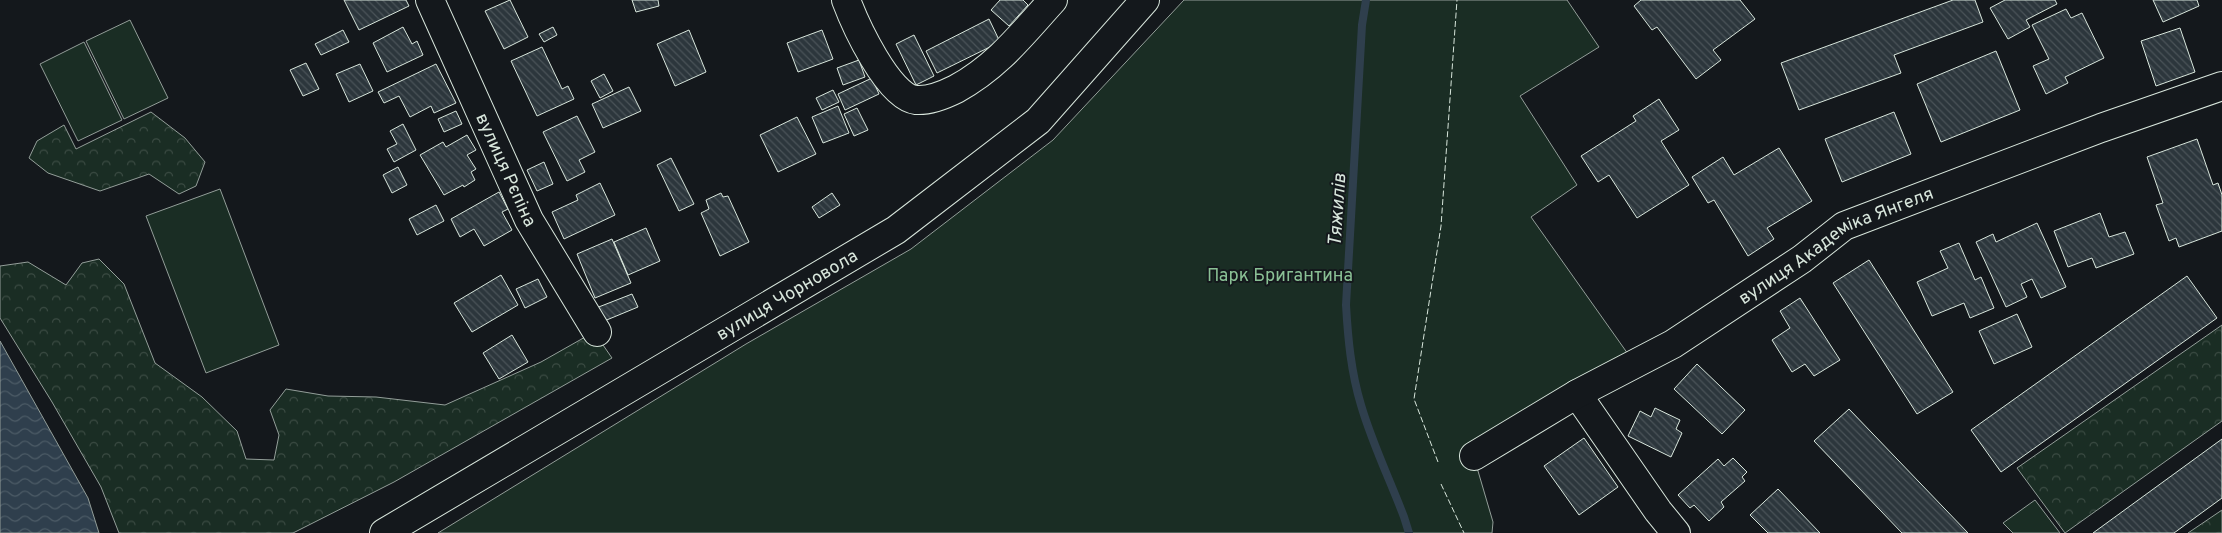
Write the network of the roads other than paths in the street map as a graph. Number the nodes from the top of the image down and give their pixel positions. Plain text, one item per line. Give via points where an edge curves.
1 (430, 0) edge
2 (846, 0) edge
3 (1053, 0) edge
4 (1145, 0) edge
5 (2222, 86) edge
6 (597, 332) dead end
7 (1577, 394) junction
8 (1474, 456) dead end
9 (384, 533) edge
10 (1676, 533) edge

1 - 6 street, вулиця Рєпіна via 529,220
2 - 3 street via 878,66 894,88 915,100 939,97 978,77 996,63
4 - 9 street, вулиця Чорновола via 1038,122 896,230
5 - 7 street, вулиця Академіка Янгеля via 2101,128 1844,226 1802,259 1674,344
7 - 8 street, вулиця Академіка Янгеля
7 - 10 street

